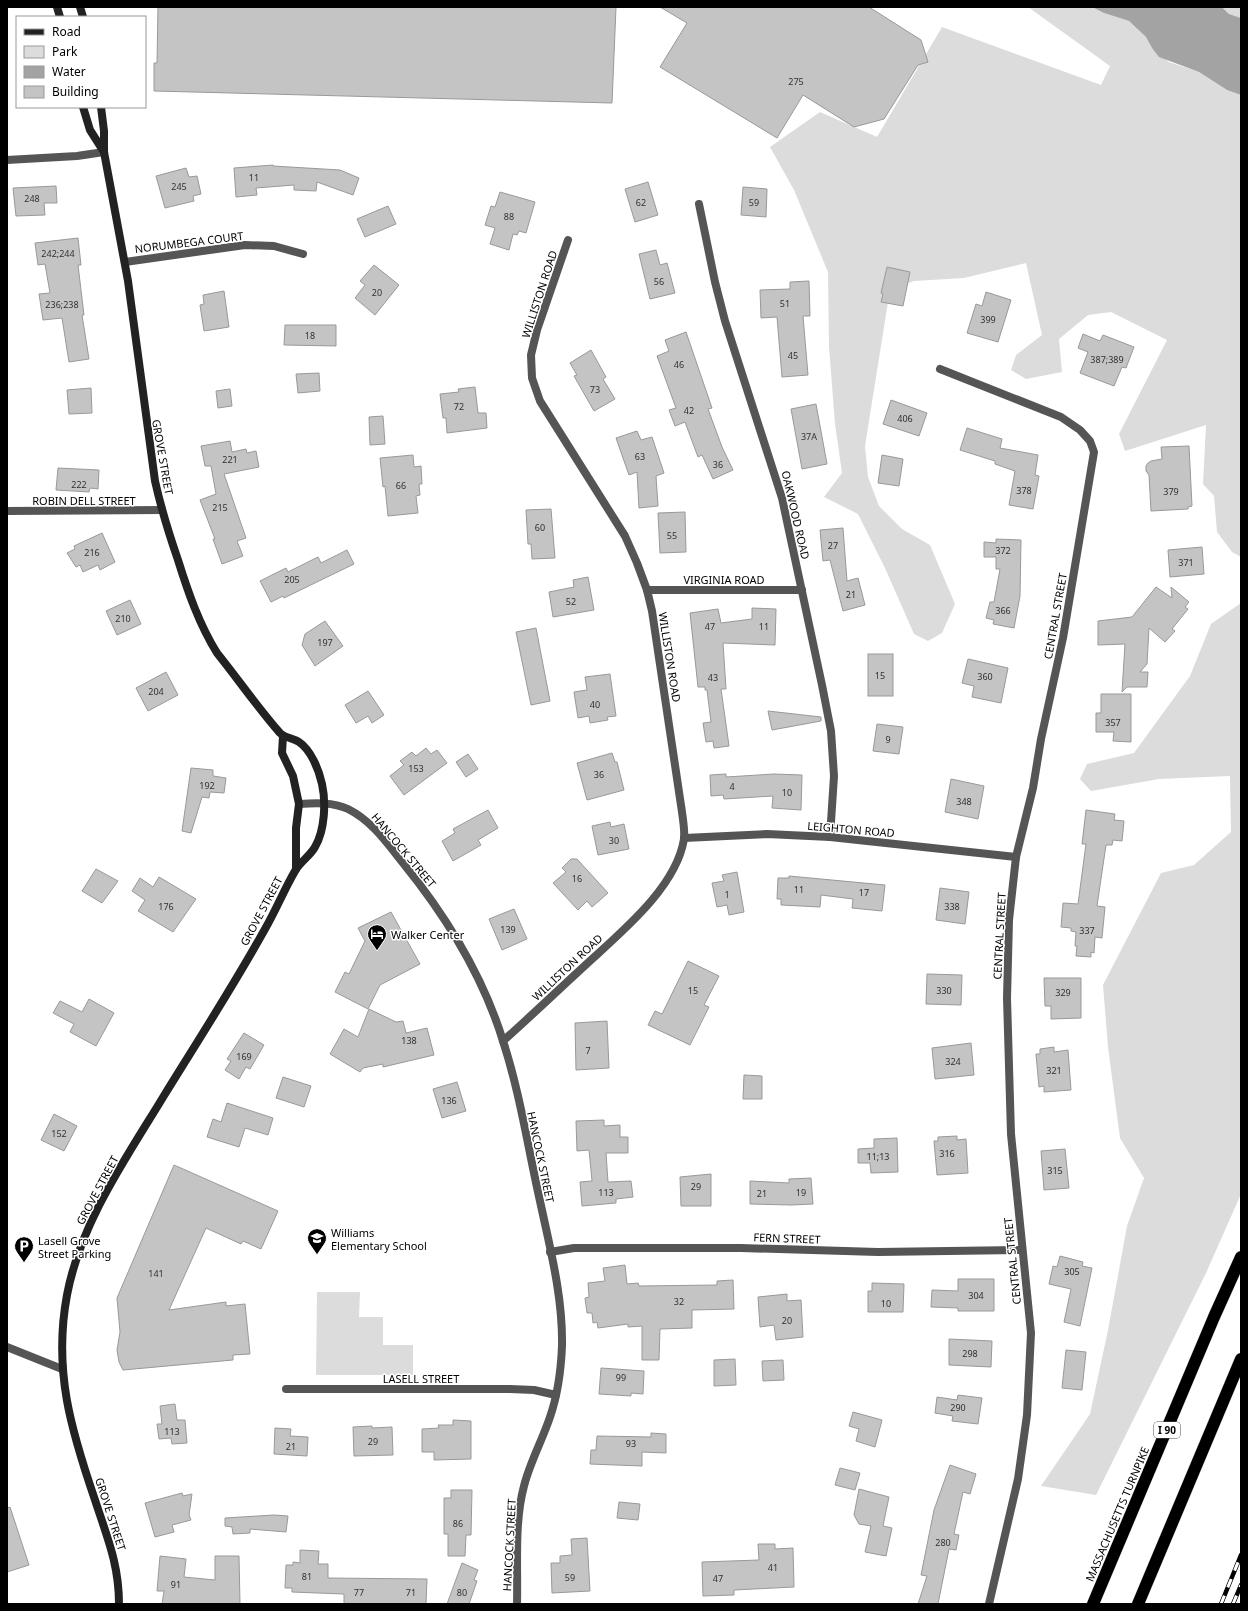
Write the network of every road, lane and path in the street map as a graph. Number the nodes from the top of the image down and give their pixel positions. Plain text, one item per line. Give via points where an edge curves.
1 (83, 108) edge
2 (101, 108) edge
3 (104, 152) junction
4 (7, 160) edge
5 (698, 204) dead end
6 (568, 240) dead end
7 (303, 254) dead end
8 (125, 262) junction
9 (940, 369) dead end
10 (162, 510) junction
11 (7, 511) edge
12 (647, 590) junction
13 (802, 590) junction
14 (283, 736) junction
15 (324, 803) junction
16 (299, 804) junction
17 (830, 837) junction
18 (684, 838) junction
19 (1016, 857) junction
20 (296, 869) junction
21 (503, 1041) junction
22 (1022, 1250) junction
23 (550, 1252) junction
24 (1241, 1257) edge
25 (7, 1347) edge
26 (1241, 1359) edge
27 (62, 1370) junction
28 (286, 1389) dead end
29 (556, 1395) junction
30 (118, 1604) edge
31 (517, 1604) edge
32 (989, 1604) edge
33 (1093, 1604) edge
34 (1138, 1604) edge

1 - 3 main road, GROVE STREET via 90,130
2 - 3 main road, GROVE STREET
3 - 4 street
3 - 8 main road, GROVE STREET
5 - 13 street, OAKWOOD ROAD via 725,321 782,498
6 - 12 street, WILLISTON ROAD via 537,330 531,355 532,378 540,401 625,536
7 - 8 street, NORUMBEGA COURT via 274,246 245,245
8 - 10 main road, GROVE STREET via 149,446
9 - 19 street, CENTRAL STREET via 1061,417 1080,430 1090,441 1094,452 1063,638 1033,788
10 - 11 street, ROBIN DELL STREET
10 - 14 main road, GROVE STREET via 191,601 207,637
12 - 13 street, VIRGINIA ROAD
12 - 18 street, WILLISTON ROAD
13 - 17 street, OAKWOOD ROAD via 831,731 834,776
14 - 15 main road, GROVE STREET via 301,743 311,756 322,782
14 - 16 main road, GROVE STREET via 282,753 293,776
15 - 16 street, HANCOCK STREET
15 - 20 main road, GROVE STREET via 316,846
15 - 21 street, HANCOCK STREET via 346,808 364,818 419,883 464,951 479,980
16 - 20 main road, GROVE STREET
17 - 18 street, LEIGHTON ROAD via 767,834
17 - 19 street, LEIGHTON ROAD
18 - 21 street, WILLISTON ROAD via 667,880 645,908
19 - 22 street, CENTRAL STREET via 1009,920 1007,998 1011,1134
20 - 27 main road, GROVE STREET via 265,929 107,1192 90,1225 77,1256 67,1294
21 - 23 street, HANCOCK STREET
22 - 23 street, FERN STREET via 878,1252 741,1248 574,1248
22 - 32 street, CENTRAL STREET via 1030,1333 1027,1415 1018,1479
23 - 29 street, HANCOCK STREET via 562,1331 561,1365
24 - 33 highway, MASSACHUSETTS TURNPIKE / I 90
25 - 27 street
26 - 34 highway
27 - 30 main road, GROVE STREET via 72,1427 114,1556
28 - 29 street, LASELL STREET via 510,1389 534,1390
29 - 31 street, HANCOCK STREET via 550,1418 529,1470 520,1504

